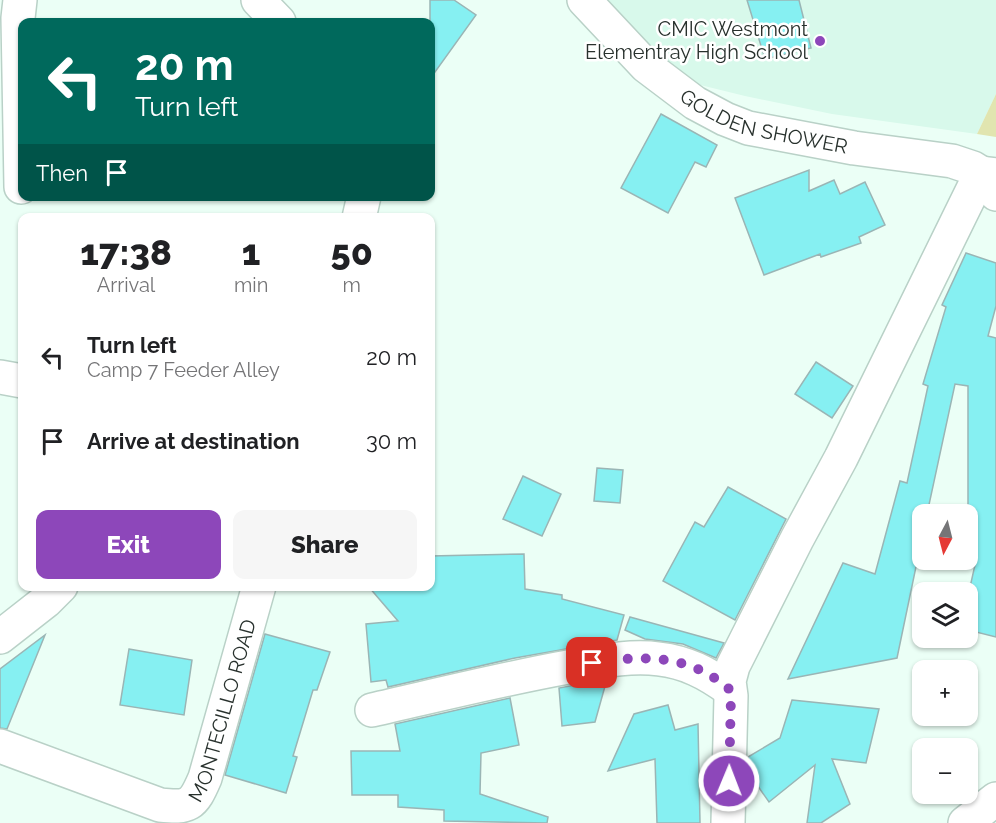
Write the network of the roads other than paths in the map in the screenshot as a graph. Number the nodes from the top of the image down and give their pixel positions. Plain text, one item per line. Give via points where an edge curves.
1 (258, 0) edge
2 (584, 0) edge
3 (275, 18) edge
4 (991, 181) edge
5 (0, 377) edge
6 (18, 380) edge
7 (56, 591) edge
8 (258, 591) edge
9 (0, 637) edge
10 (729, 689) junction
11 (372, 710) dead end
12 (0, 746) edge
13 (996, 799) edge
14 (728, 823) edge
15 (964, 823) edge

1 - 3 street
2 - 4 street, GOLDEN SHOWER via 646,66 695,103 725,119 748,128 854,148 952,161 973,168
4 - 10 street via 797,538 733,666
5 - 6 street
7 - 9 street
8 - 12 street, MONTECILLO ROAD via 205,778 191,802 181,807 160,805
10 - 11 street via 696,668 639,658 510,678
10 - 14 street
13 - 15 street

